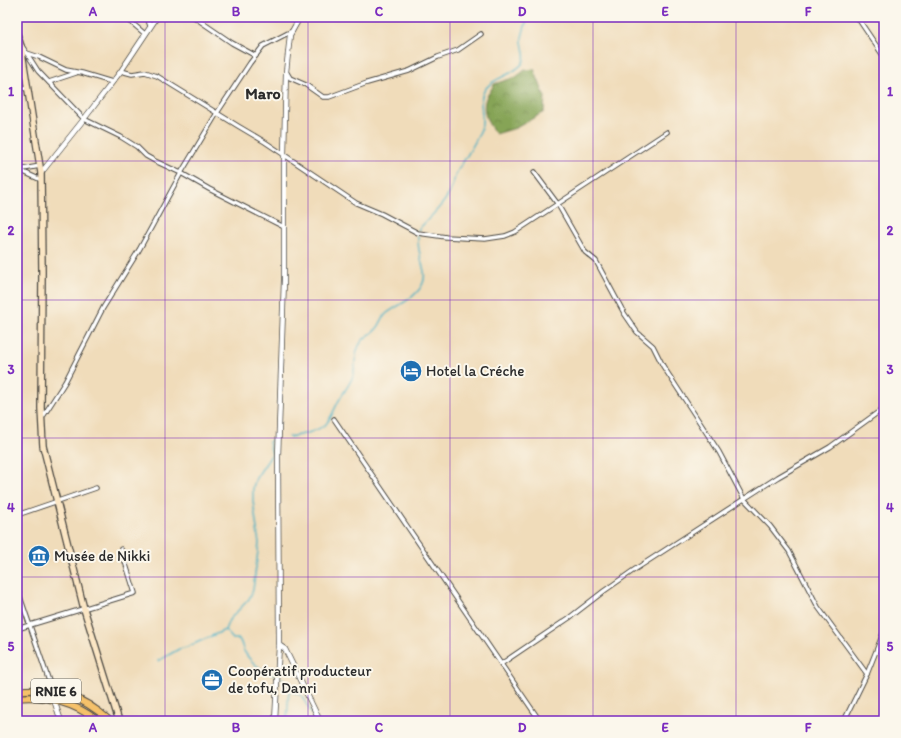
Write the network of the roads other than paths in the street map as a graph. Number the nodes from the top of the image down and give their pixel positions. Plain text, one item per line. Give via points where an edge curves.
1 (125, 17) edge
2 (147, 17) edge
3 (157, 17) edge
4 (194, 17) edge
5 (300, 17) edge
6 (857, 17) edge
7 (150, 26) junction
8 (292, 31) junction
9 (17, 34) edge
10 (146, 34) junction
11 (481, 34) dead end
12 (21, 46) junction
13 (27, 53) junction
14 (256, 56) junction
15 (884, 57) edge
16 (121, 70) junction
17 (286, 72) junction
18 (77, 73) junction
19 (49, 82) junction
20 (112, 82) junction
21 (17, 87) edge
22 (28, 89) junction
23 (217, 114) junction
24 (84, 119) junction
25 (666, 132) dead end
26 (284, 155) junction
27 (40, 166) junction
28 (17, 170) edge
29 (534, 172) dead end
30 (41, 173) junction
31 (181, 173) junction
32 (41, 180) junction
33 (557, 203) junction
34 (284, 227) junction
35 (884, 408) edge
36 (42, 419) junction
37 (334, 419) dead end
38 (96, 488) dead end
39 (744, 499) junction
40 (57, 501) junction
41 (17, 515) edge
42 (121, 548) dead end
43 (17, 588) edge
44 (84, 609) junction
45 (30, 626) junction
46 (17, 629) edge
47 (884, 631) edge
48 (279, 645) junction
49 (501, 664) junction
50 (867, 674) junction
51 (52, 690) junction
52 (17, 691) edge
53 (17, 698) edge
54 (54, 700) junction
55 (61, 721) edge
56 (98, 721) edge
57 (110, 721) edge
58 (119, 721) edge
59 (276, 721) edge
60 (320, 721) edge
61 (540, 721) edge
62 (844, 721) edge

1 - 10 street
2 - 7 street
3 - 7 street
4 - 14 street
5 - 8 street
6 - 15 street
7 - 10 street
8 - 14 street via 263,46
8 - 17 street
9 - 12 main road
10 - 16 street
11 - 17 street via 458,50 409,71 329,97 323,97 290,78
12 - 13 street
12 - 22 main road
13 - 18 street
13 - 19 street via 38,71
14 - 23 street
16 - 20 street
16 - 23 street via 132,74 145,72 157,76
17 - 26 street
18 - 19 street
18 - 20 street
19 - 24 street
20 - 24 street
21 - 22 street
22 - 27 main road
23 - 26 street
23 - 31 street
24 - 30 street
24 - 31 street via 121,136 137,146 146,156
25 - 33 street
26 - 33 street via 356,203 418,233 428,235 485,239 505,236
26 - 34 street
27 - 28 street
27 - 30 main road
28 - 32 street
29 - 33 street
30 - 32 main road
31 - 34 street
31 - 36 street
32 - 36 main road
33 - 39 street via 585,252 596,262 624,313 637,332 653,346 662,366 719,452
34 - 48 street via 278,457
35 - 39 street via 830,447
36 - 40 main road via 43,446
37 - 49 street
38 - 40 street
39 - 49 street via 634,570
39 - 50 street via 789,551 818,607
40 - 41 street
40 - 44 main road
42 - 44 street via 135,593
43 - 45 street
44 - 45 street
44 - 58 main road
45 - 46 street
45 - 51 street
47 - 50 street
48 - 59 street
48 - 60 street via 285,649
49 - 61 street
50 - 62 street
51 - 52 main road, RNIE 6
51 - 57 main road, RNIE 6 via 92,705
53 - 54 main road, RNIE 6
54 - 55 street
54 - 56 main road, RNIE 6 via 76,706

